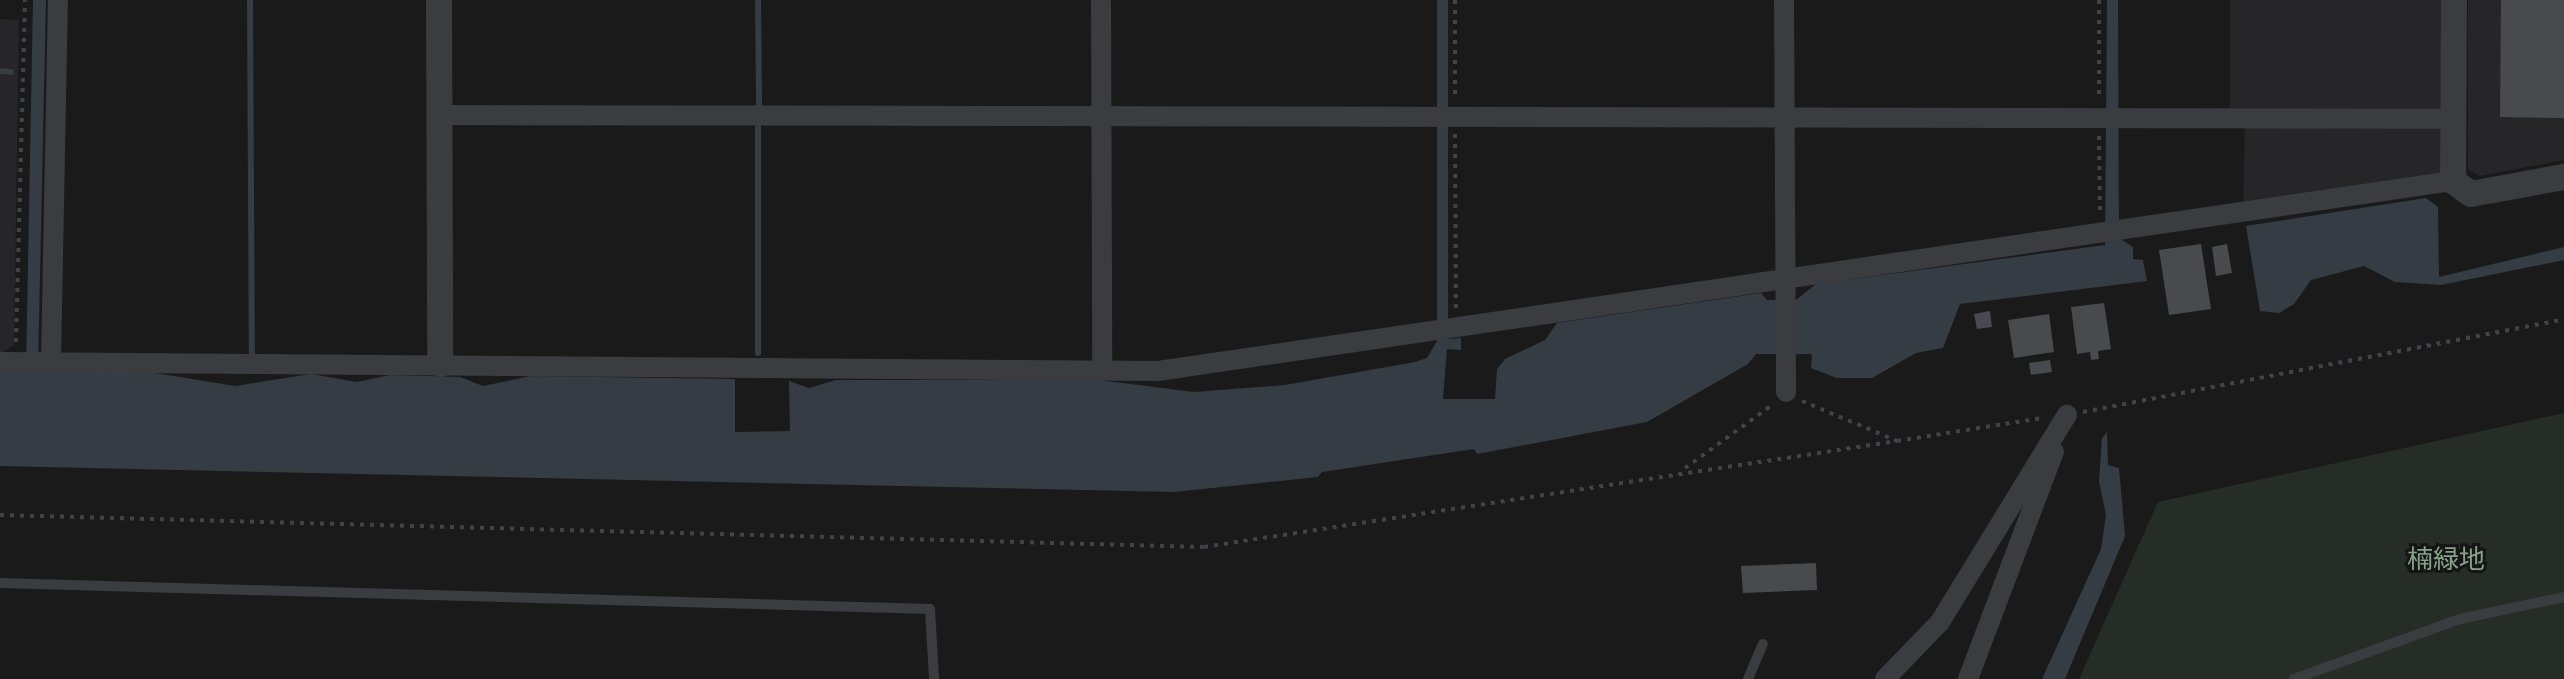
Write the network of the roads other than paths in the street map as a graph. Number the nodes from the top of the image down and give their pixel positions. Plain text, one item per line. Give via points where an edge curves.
1 (58, 0) edge
2 (439, 0) edge
3 (1101, 0) edge
4 (1784, 0) edge
5 (2454, 0) edge
6 (439, 115) junction
7 (1101, 116) junction
8 (1785, 116) junction
9 (2454, 119) junction
10 (2564, 177) edge
11 (2453, 181) junction
12 (1785, 285) junction
13 (8, 361) edge
14 (51, 361) junction
15 (440, 364) junction
16 (1102, 370) junction
17 (1786, 383) road end
18 (0, 583) edge
19 (2564, 597) edge
20 (1763, 644) dead end
21 (934, 679) edge
22 (1748, 679) edge
23 (1885, 679) edge
24 (1968, 679) edge
25 (2294, 679) edge

1 - 14 street
2 - 6 street
3 - 7 street
4 - 8 street
5 - 9 street
6 - 7 street
6 - 15 street
7 - 8 street
7 - 16 street
8 - 9 street
8 - 12 street
9 - 11 street
10 - 11 street via 2471,194
11 - 12 street
12 - 16 street via 1158,371
12 - 17 street
13 - 14 street
14 - 15 street
15 - 16 street
18 - 21 lane via 930,609
19 - 25 lane via 2460,619
20 - 22 lane
23 - 24 street via 1940,622 2067,415

